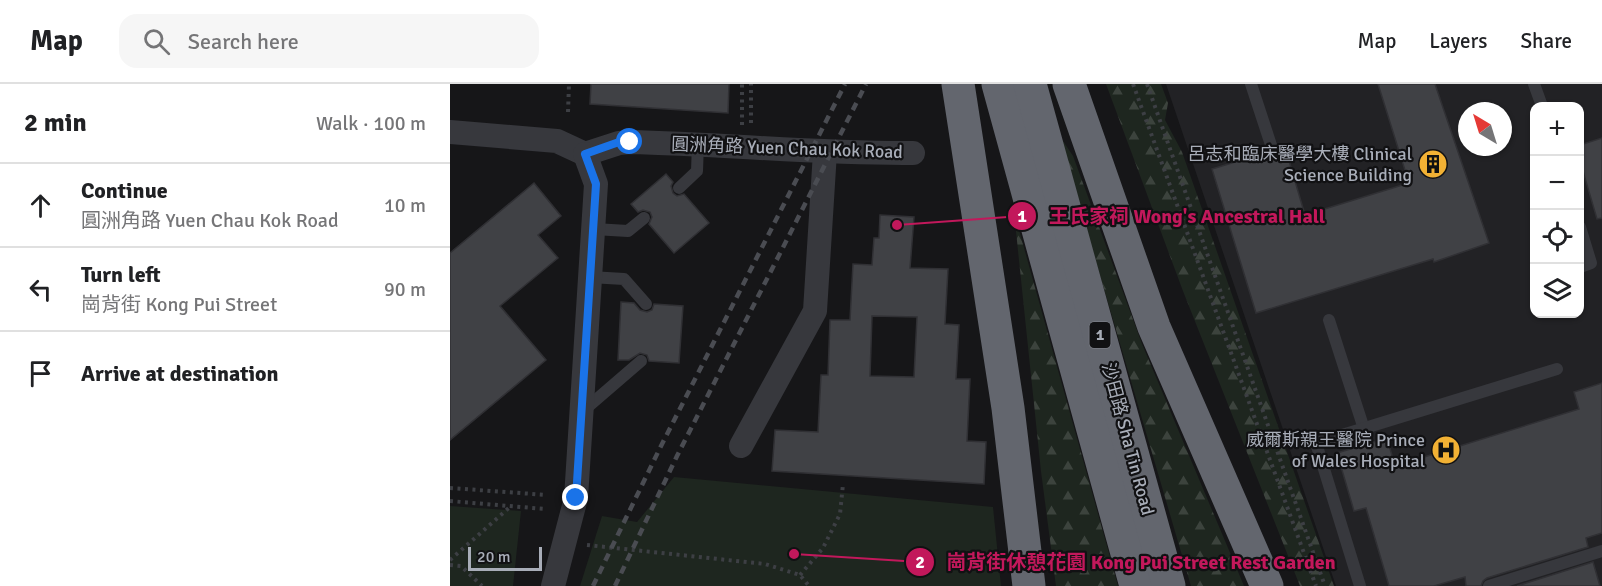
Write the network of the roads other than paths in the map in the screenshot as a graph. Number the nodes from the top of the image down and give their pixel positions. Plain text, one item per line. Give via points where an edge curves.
1 (958, 84) edge
2 (998, 84) edge
3 (1030, 84) edge
4 (1069, 84) edge
5 (1251, 84) edge
6 (1534, 84) edge
7 (1541, 102) edge
8 (450, 132) edge
9 (698, 143) junction
10 (1271, 145) dead end
11 (825, 152) junction
12 (913, 153) dead end
13 (585, 154) junction
14 (679, 188) dead end
15 (644, 218) dead end
16 (594, 229) junction
17 (1584, 240) edge
18 (1584, 266) edge
19 (590, 277) junction
20 (646, 304) dead end
21 (1329, 320) dead end
22 (641, 361) dead end
23 (1557, 369) dead end
24 (581, 412) junction
25 (1364, 429) junction
26 (741, 446) dead end
27 (1602, 551) edge
28 (553, 586) edge
29 (1029, 586) edge
30 (1136, 586) edge
31 (1169, 586) edge
32 (1267, 586) edge
33 (1360, 586) edge
34 (1489, 586) edge

1 - 29 highway via 1008,408
2 - 30 highway, 沙田路 Sha Tin Road / 1
3 - 31 highway, 沙田路 Sha Tin Road / 1
4 - 32 highway via 1154,327
5 - 10 lane
6 - 7 lane
8 - 13 street via 557,141
9 - 11 street, 圓洲角路 Yuen Chau Kok Road
9 - 13 street, 圓洲角路 Yuen Chau Kok Road via 619,142
9 - 14 lane via 697,171
11 - 12 street, 圓洲角路 Yuen Chau Kok Road
11 - 26 street via 815,311
13 - 16 street via 596,184
15 - 16 lane via 628,231
16 - 19 street
17 - 18 lane via 1591,263
19 - 20 lane via 624,279
19 - 24 street
21 - 25 lane
22 - 24 lane
23 - 25 lane
24 - 28 street via 576,498
25 - 33 lane via 1316,443
27 - 34 lane

